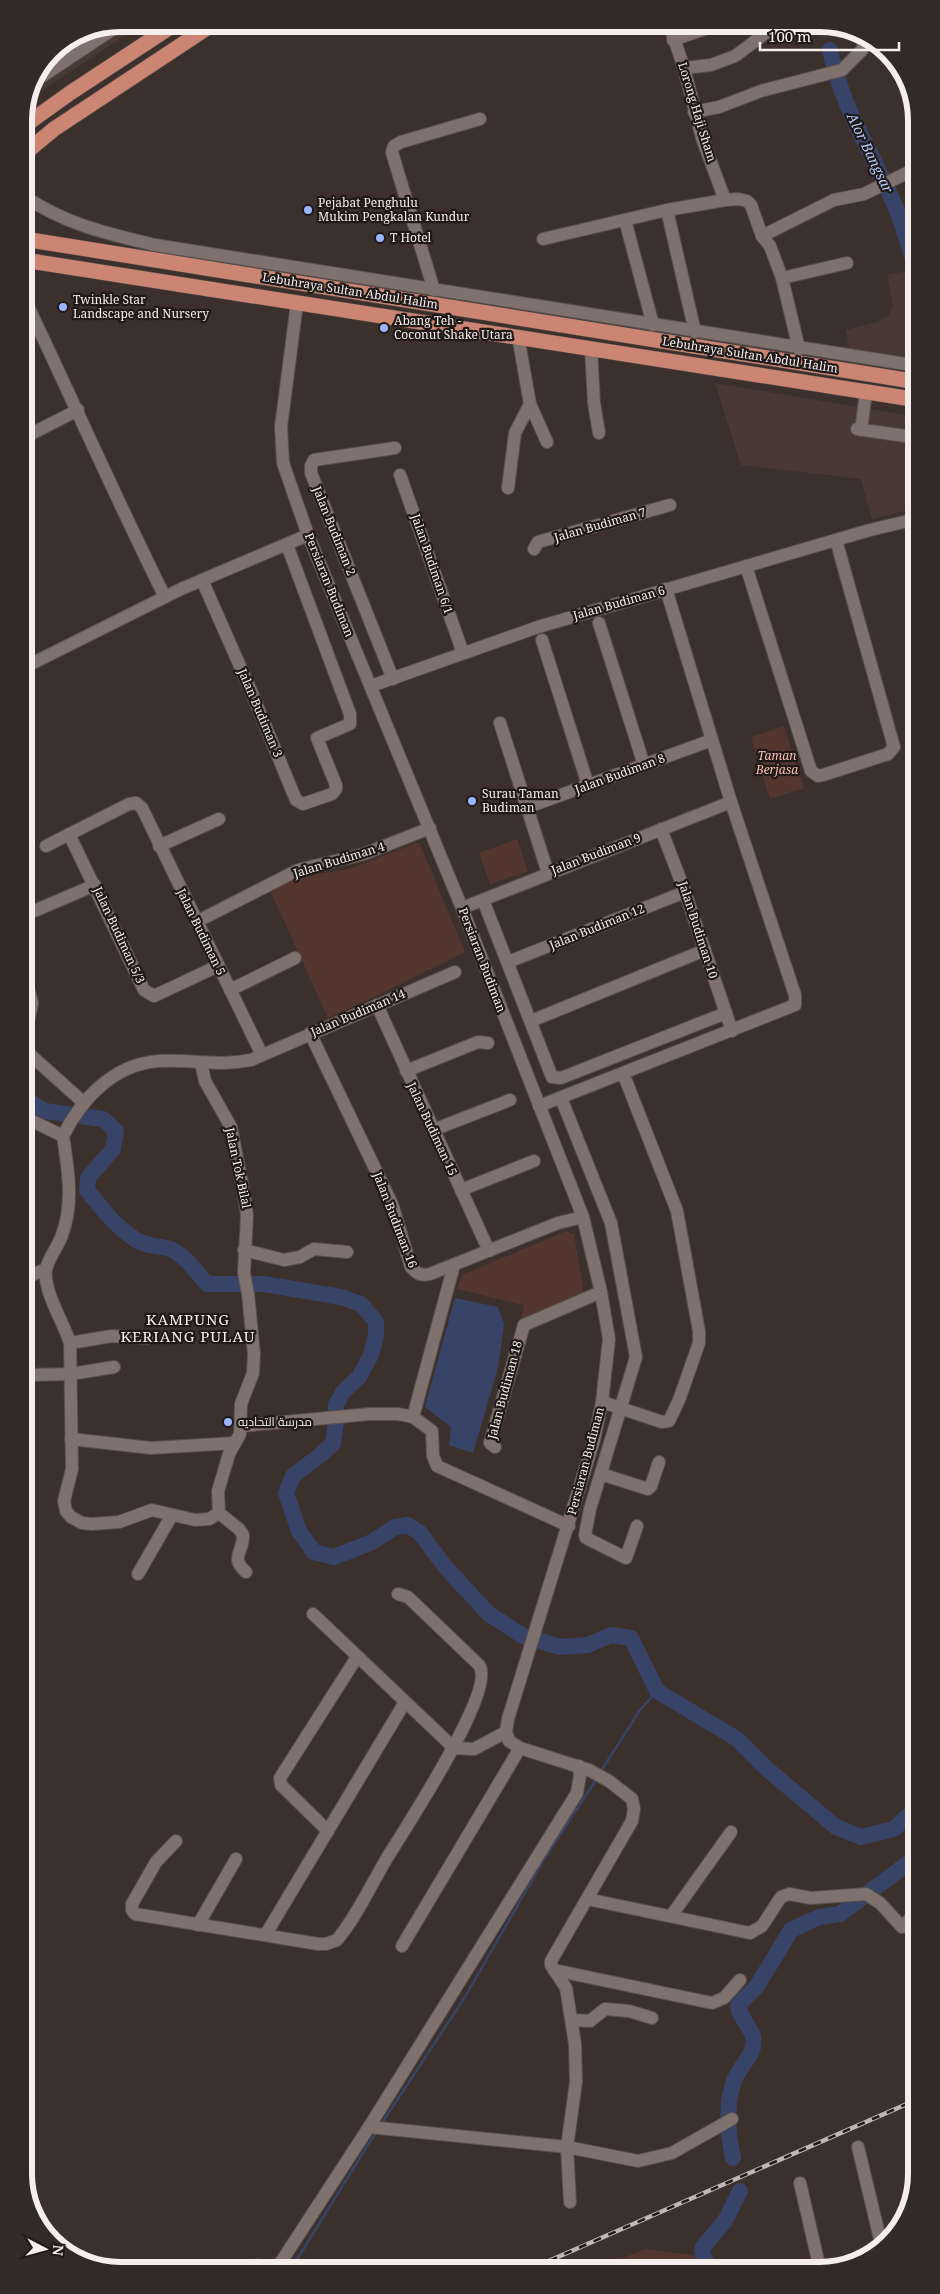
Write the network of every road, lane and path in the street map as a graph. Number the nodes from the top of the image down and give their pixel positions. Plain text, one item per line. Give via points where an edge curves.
1 (163, 32) edge
2 (202, 32) edge
3 (671, 33) edge
4 (694, 33) edge
5 (766, 33) edge
6 (107, 34) edge
7 (673, 40) junction
8 (864, 44) edge
9 (684, 68) junction
10 (47, 73) edge
11 (694, 112) junction
12 (480, 119) dead end
13 (33, 120) edge
14 (33, 147) edge
15 (908, 172) edge
16 (725, 200) junction
17 (33, 201) edge
18 (667, 210) junction
19 (625, 220) junction
20 (762, 236) junction
21 (543, 239) dead end
22 (33, 240) edge
23 (33, 261) edge
24 (847, 263) dead end
25 (782, 278) junction
26 (434, 290) junction
27 (298, 303) junction
28 (33, 316) edge
29 (653, 325) junction
30 (695, 332) junction
31 (518, 336) junction
32 (591, 348) junction
33 (799, 349) junction
34 (908, 365) edge
35 (908, 380) edge
36 (866, 392) junction
37 (908, 398) edge
38 (530, 404) junction
39 (78, 410) junction
40 (33, 433) edge
41 (599, 433) dead end
42 (908, 436) edge
43 (546, 442) dead end
44 (395, 448) dead end
45 (400, 475) dead end
46 (508, 488) dead end
47 (670, 505) dead end
48 (908, 521) edge
49 (308, 535) junction
50 (836, 540) junction
51 (287, 545) junction
52 (534, 549) dead end
53 (746, 566) junction
54 (202, 580) junction
55 (666, 589) junction
56 (165, 597) junction
57 (600, 623) dead end
58 (542, 640) dead end
59 (463, 653) junction
60 (33, 663) edge
61 (393, 678) junction
62 (371, 686) junction
63 (500, 722) dead end
64 (712, 740) junction
65 (644, 765) junction
66 (588, 785) junction
67 (731, 802) junction
68 (528, 807) junction
69 (219, 819) dead end
70 (430, 828) junction
71 (661, 829) junction
72 (70, 834) junction
73 (46, 846) dead end
74 (159, 846) junction
75 (548, 873) junction
76 (96, 885) junction
77 (686, 892) junction
78 (483, 900) junction
79 (462, 908) junction
80 (34, 911) dead end
81 (196, 922) junction
82 (704, 950) junction
83 (295, 958) dead end
84 (508, 962) junction
85 (218, 966) junction
86 (455, 972) dead end
87 (230, 990) junction
88 (377, 1005) junction
89 (726, 1013) junction
90 (531, 1022) junction
91 (732, 1031) junction
92 (310, 1033) junction
93 (488, 1043) dead end
94 (262, 1055) junction
95 (33, 1058) edge
96 (201, 1063) junction
97 (406, 1071) junction
98 (623, 1073) junction
99 (561, 1098) junction
100 (510, 1100) dead end
101 (81, 1106) junction
102 (539, 1106) junction
103 (33, 1121) edge
104 (433, 1130) junction
105 (64, 1133) junction
106 (534, 1161) dead end
107 (461, 1190) junction
108 (583, 1217) junction
109 (244, 1250) junction
110 (489, 1251) junction
111 (347, 1252) dead end
112 (454, 1265) junction
113 (46, 1269) junction
114 (32, 1275) edge
115 (601, 1292) junction
116 (147, 1338) dead end
117 (70, 1343) junction
118 (114, 1367) dead end
119 (71, 1374) junction
120 (32, 1375) edge
121 (602, 1402) junction
122 (621, 1410) junction
123 (413, 1417) junction
124 (241, 1426) junction
125 (71, 1439) junction
126 (235, 1443) junction
127 (495, 1447) dead end
128 (659, 1462) dead end
129 (601, 1474) junction
130 (219, 1513) junction
131 (172, 1515) junction
132 (569, 1526) junction
133 (637, 1526) dead end
134 (246, 1572) dead end
135 (138, 1574) dead end
136 (398, 1594) dead end
137 (314, 1614) dead end
138 (357, 1657) junction
139 (406, 1702) junction
140 (506, 1732) junction
141 (454, 1748) junction
142 (520, 1748) junction
143 (584, 1768) junction
144 (328, 1831) junction
145 (731, 1832) dead end
146 (176, 1841) dead end
147 (236, 1859) dead end
148 (586, 1899) junction
149 (671, 1916) junction
150 (908, 1921) edge
151 (198, 1926) junction
152 (266, 1934) junction
153 (402, 1946) dead end
154 (554, 1970) junction
155 (740, 1980) dead end
156 (652, 2018) dead end
157 (572, 2020) junction
158 (728, 2121) dead end
159 (370, 2127) junction
160 (567, 2147) junction
161 (858, 2147) dead end
162 (800, 2183) dead end
163 (570, 2202) dead end
164 (880, 2237) edge
165 (282, 2261) edge
166 (818, 2262) edge

1 - 13 main road
2 - 14 main road via 54,129
3 - 7 street, Lorong Haji Sham
4 - 7 street
5 - 9 street via 735,56 711,65
6 - 10 street
7 - 9 street, Lorong Haji Sham
8 - 11 street via 842,70
9 - 11 street, Lorong Haji Sham
11 - 16 street, Lorong Haji Sham
12 - 26 street via 401,142 394,146 392,152
15 - 20 street via 864,194 834,200
16 - 18 street
16 - 20 street via 738,199 751,205
17 - 26 street via 64,220 111,234 240,259
18 - 19 street
18 - 30 street
19 - 21 street
19 - 29 street
20 - 25 street via 770,246
22 - 35 main road, Lebuhraya Sultan Abdul Halim
23 - 27 main road, Lebuhraya Sultan Abdul Halim
24 - 25 street
25 - 33 street
26 - 29 street
27 - 31 main road, Lebuhraya Sultan Abdul Halim
27 - 49 street, Persiaran Budiman via 281,427 282,452
28 - 39 street
29 - 30 street
30 - 33 street
31 - 32 main road, Lebuhraya Sultan Abdul Halim
31 - 38 street
32 - 36 main road, Lebuhraya Sultan Abdul Halim
32 - 41 street
33 - 34 street
36 - 37 main road, Lebuhraya Sultan Abdul Halim
36 - 42 street via 859,430
38 - 43 street
38 - 46 street via 515,433
39 - 40 street
39 - 56 street
44 - 61 street, Jalan Budiman 2 via 314,460 311,466 311,473
45 - 59 street, Jalan Budiman 6/1
47 - 52 street, Jalan Budiman 7 via 538,542
48 - 50 street, Jalan Budiman 6
49 - 51 street
49 - 62 street, Persiaran Budiman
50 - 53 street, Jalan Budiman 6
50 - 53 street via 894,747 888,754 823,775 818,776 811,771
51 - 54 street
51 - 54 street, Jalan Budiman 3 via 350,714 350,724 317,738 336,785 332,794 303,804 296,800
53 - 55 street, Jalan Budiman 6
54 - 56 street
55 - 59 street, Jalan Budiman 6 via 538,626
55 - 64 street
56 - 60 street
57 - 65 street
58 - 66 street
59 - 61 street, Jalan Budiman 6
61 - 62 street, Jalan Budiman 6
62 - 70 street, Persiaran Budiman
63 - 68 street
64 - 65 street, Jalan Budiman 8
64 - 67 street
65 - 66 street, Jalan Budiman 8
66 - 68 street, Jalan Budiman 8
67 - 71 street, Jalan Budiman 9
67 - 91 street via 796,1000 795,1005
68 - 75 street
69 - 74 street
70 - 79 street, Persiaran Budiman
70 - 81 street, Jalan Budiman 4 via 364,854 298,870
71 - 75 street, Jalan Budiman 9
71 - 77 street, Jalan Budiman 10
72 - 73 street
72 - 74 street, Jalan Budiman 5 via 136,803 142,808
72 - 76 street, Jalan Budiman 5/3
74 - 81 street, Jalan Budiman 5
75 - 78 street, Jalan Budiman 9
76 - 80 street
76 - 85 street, Jalan Budiman 5/3 via 148,994 154,996
77 - 82 street, Jalan Budiman 10
77 - 84 street, Jalan Budiman 12
78 - 79 street, Jalan Budiman 9
78 - 84 street
79 - 102 street, Persiaran Budiman
81 - 85 street, Jalan Budiman 5
82 - 89 street, Jalan Budiman 10
82 - 90 street
83 - 87 street
84 - 90 street
85 - 87 street, Jalan Budiman 5
86 - 88 street, Jalan Budiman 14
87 - 94 street, Jalan Budiman 5
88 - 92 street, Jalan Budiman 14
88 - 97 street, Jalan Budiman 15
89 - 90 street via 557,1078 552,1077
89 - 91 street, Jalan Budiman 10
91 - 98 street
92 - 94 street, Jalan Budiman 14
92 - 112 street, Jalan Budiman 16 via 392,1204 411,1267 426,1275
93 - 97 street via 478,1042
94 - 96 street, Jalan Budiman 14 via 232,1064
95 - 101 street
96 - 101 street, Jalan Budiman 14 via 158,1061 138,1064 120,1071
96 - 109 street, Jalan Tok Bilal via 205,1081 231,1127 247,1215
97 - 104 street, Jalan Budiman 15
98 - 99 street
98 - 122 street via 677,1211 700,1338 669,1421 662,1422
99 - 102 street
99 - 122 street via 610,1224 636,1349
100 - 104 street
101 - 105 street, Jalan Budiman 14
102 - 108 street, Persiaran Budiman
103 - 105 street
104 - 107 street, Jalan Budiman 15
105 - 113 street via 69,1195 67,1216
106 - 107 street
107 - 110 street, Jalan Budiman 15
108 - 110 street, Jalan Budiman 16 via 558,1223
108 - 115 street, Persiaran Budiman
109 - 111 street via 284,1260 300,1257 314,1249
109 - 124 street, Jalan Tok Bilal via 253,1373 241,1404
110 - 112 street, Jalan Budiman 16
112 - 123 street
113 - 114 street
113 - 117 street via 51,1297
115 - 121 street, Persiaran Budiman via 609,1339
115 - 127 street, Jalan Budiman 18 via 524,1325 490,1443
116 - 117 street via 112,1336
117 - 119 street
118 - 119 street
119 - 120 street
119 - 125 street
121 - 122 street
121 - 132 street, Persiaran Budiman
122 - 129 street
123 - 124 street via 398,1414 349,1416
123 - 132 street via 432,1431 433,1456 437,1466
124 - 126 street, Jalan Tok Bilal
125 - 126 street via 151,1448
125 - 131 street via 72,1469 64,1501 71,1517 92,1524 119,1522 152,1510
126 - 130 street, Jalan Tok Bilal via 218,1491
128 - 129 street via 648,1488
129 - 133 street via 586,1538 626,1558
130 - 131 street via 209,1519 195,1520
130 - 134 street via 243,1535 237,1559 238,1565
131 - 135 street
132 - 140 street, Persiaran Budiman
136 - 141 street via 408,1597 482,1669 482,1683
137 - 138 street
138 - 139 street
138 - 144 street via 280,1778 281,1785
139 - 141 street
139 - 144 street
140 - 141 street via 474,1749
140 - 142 street via 509,1741
141 - 152 street via 337,1940 318,1944
142 - 143 street
142 - 153 street
143 - 148 street via 609,1781 632,1799 633,1816
143 - 159 street via 577,1793
144 - 152 street
145 - 149 street
146 - 151 street via 156,1862 132,1904 132,1910 140,1916
147 - 151 street
148 - 149 street
148 - 154 street via 552,1957 550,1965
149 - 150 street via 750,1933 762,1926 785,1895 811,1898 866,1894 880,1903 902,1927
151 - 152 street
154 - 155 street via 712,2003 724,1998
154 - 157 street via 566,1988
156 - 157 street via 629,2011 605,2009 590,2020
157 - 160 street via 576,2082
158 - 160 street via 672,2152 643,2161
159 - 160 street
159 - 165 street
160 - 163 street
161 - 164 street
162 - 166 street

